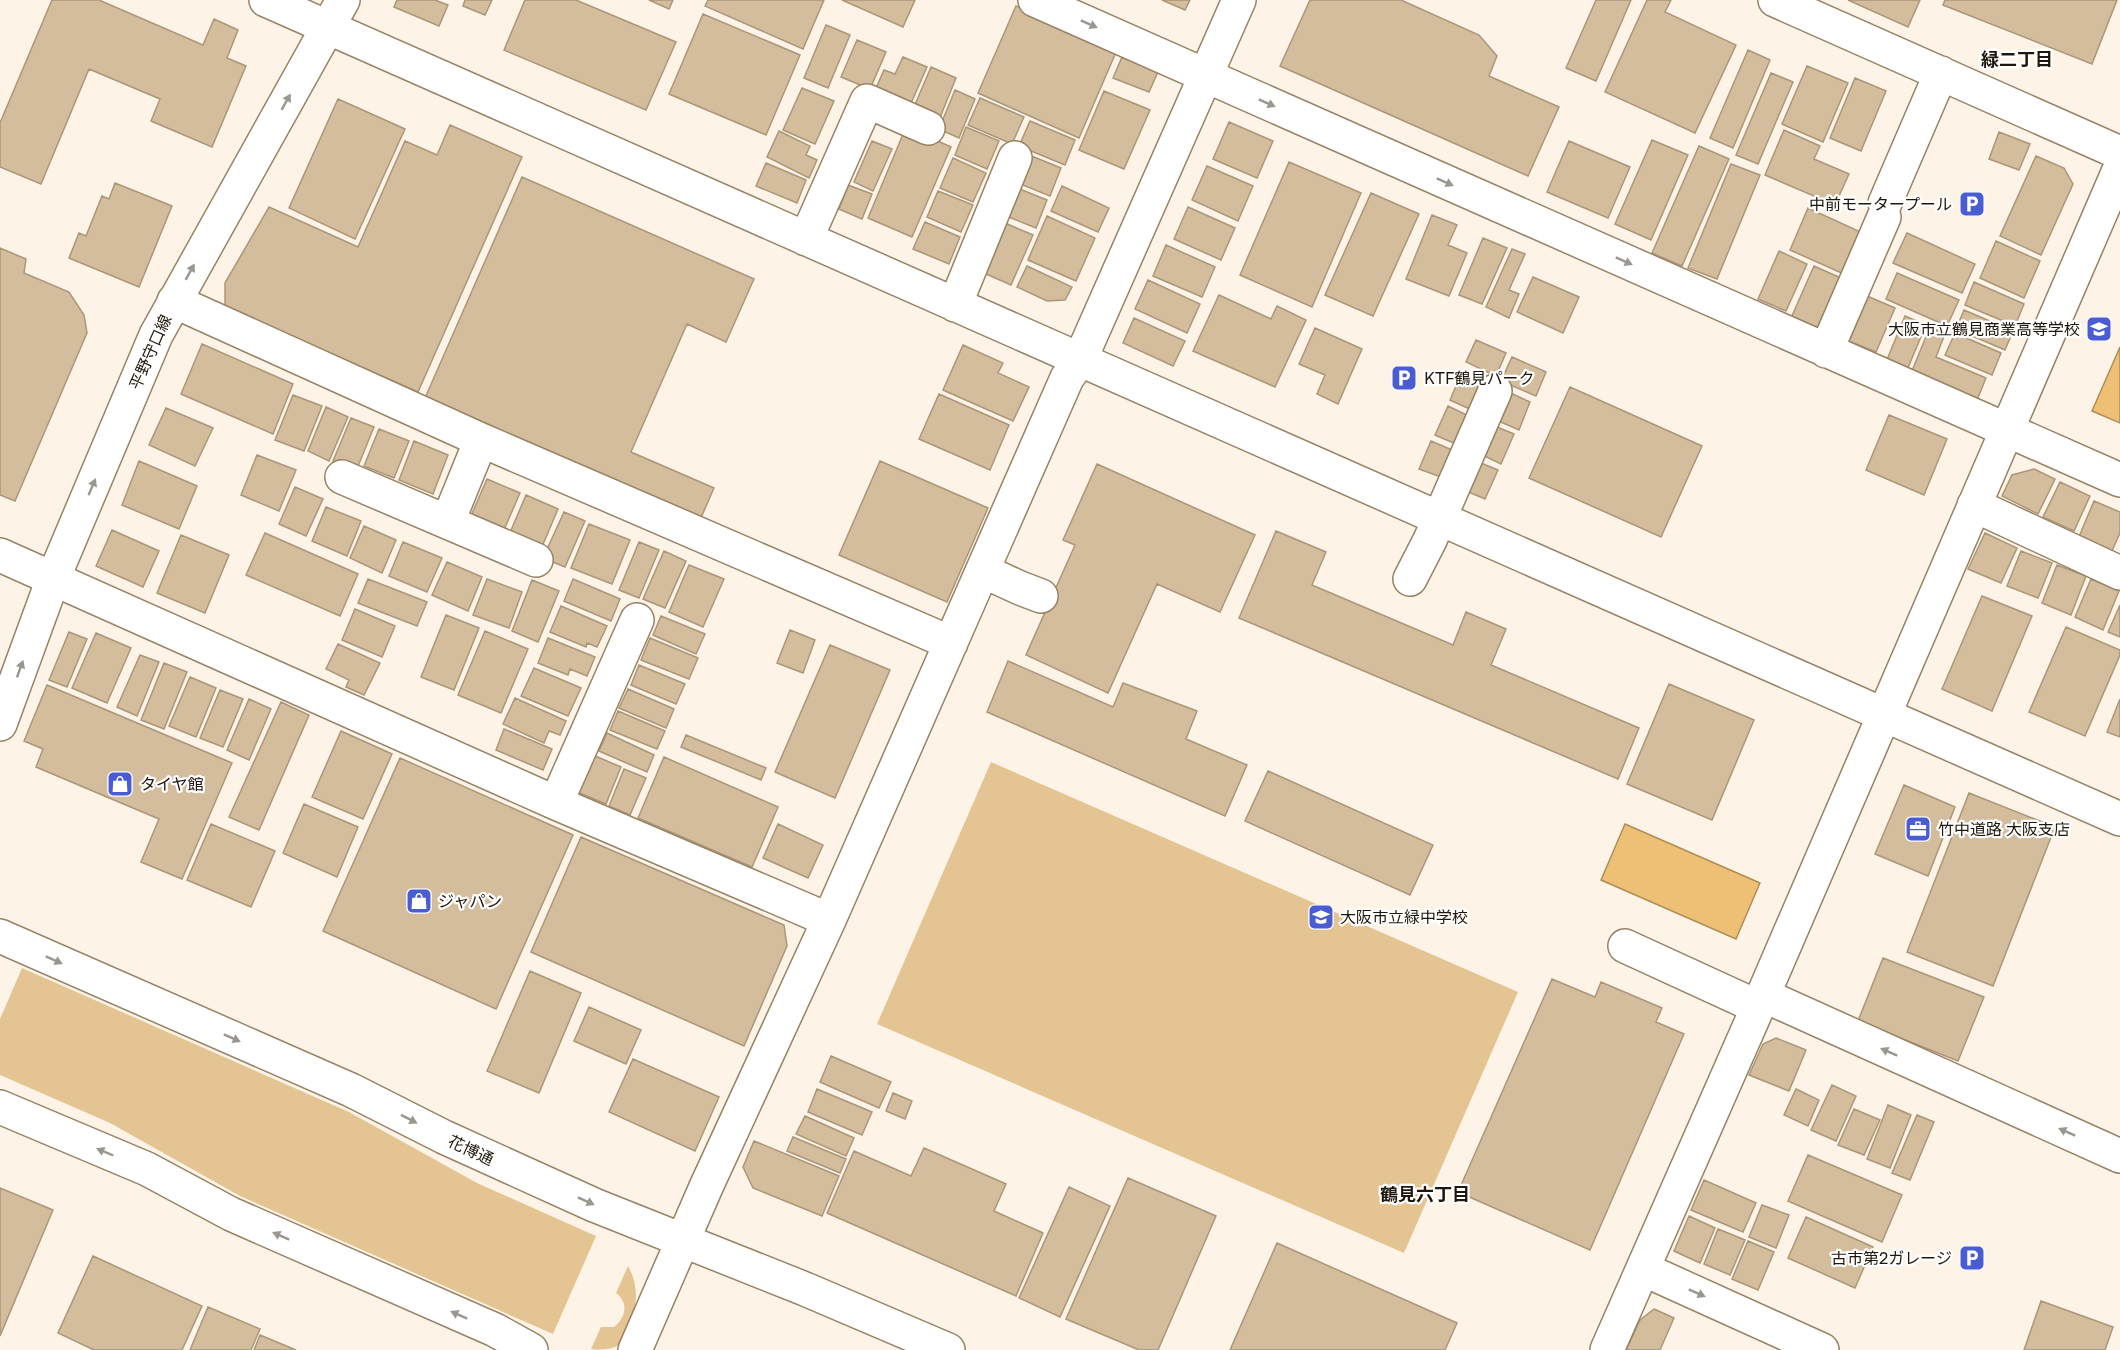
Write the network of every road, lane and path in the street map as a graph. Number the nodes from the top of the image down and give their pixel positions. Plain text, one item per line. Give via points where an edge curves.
1 (266, 0) edge
2 (1035, 0) edge
3 (1239, 0) edge
4 (1775, 0) edge
5 (336, 14) edge
6 (1941, 73) junction
7 (1206, 76) junction
8 (928, 128) dead end
9 (2120, 153) edge
10 (1015, 158) dead end
11 (2120, 168) edge
12 (806, 239) junction
13 (174, 302) junction
14 (955, 305) junction
15 (1826, 351) junction
16 (1080, 360) junction
17 (1495, 391) dead end
18 (2005, 430) junction
19 (481, 440) junction
20 (342, 477) dead end
21 (2120, 480) edge
22 (1974, 505) junction
23 (1438, 517) junction
24 (448, 521) junction
25 (0, 555) edge
26 (536, 560) dead end
27 (983, 571) junction
28 (2120, 573) edge
29 (53, 579) junction
30 (1410, 579) dead end
31 (1041, 596) dead end
32 (637, 620) dead end
33 (951, 643) junction
34 (1884, 714) junction
35 (0, 724) edge
36 (556, 803) junction
37 (2120, 819) edge
38 (829, 920) junction
39 (0, 936) edge
40 (1625, 946) dead end
41 (1760, 1001) junction
42 (0, 1107) edge
43 (2120, 1156) edge
44 (682, 1240) junction
45 (1644, 1269) junction
46 (491, 1340) edge
47 (531, 1350) edge
48 (635, 1350) edge
49 (948, 1350) edge
50 (1607, 1350) edge
51 (1822, 1350) edge

1 - 5 street
2 -> 7 street
3 - 7 street
4 - 6 street
5 - 12 street
13 -> 5 street, 平野守口線
6 - 9 street
6 - 15 street
7 -> 15 street
7 - 16 street
8 - 12 street via 867,101
10 - 14 street
11 - 18 street
12 - 14 street
13 - 19 street
29 -> 13 street, 平野守口線 via 156,335
14 - 16 street
15 - 18 street
16 - 23 street
16 - 27 street via 1067,378
17 - 23 street
18 - 21 street
18 - 22 street
19 - 24 street
19 - 33 street
20 - 24 street
22 - 28 street
22 - 34 street
23 - 30 street
23 - 34 street
24 - 26 street
25 - 29 street
27 - 31 street
27 - 33 street
35 -> 29 street, 平野守口線
29 - 36 street
32 - 36 street
33 - 38 street
34 - 37 street
34 - 41 street
36 - 38 street
38 - 44 street
39 -> 44 street, 花博通 via 351,1090 594,1205
40 - 41 street
43 -> 41 street
41 - 45 street
46 -> 42 street via 147,1169
44 - 48 street
44 - 49 street, 花博通
45 - 50 street
45 -> 51 street
46 - 47 street

